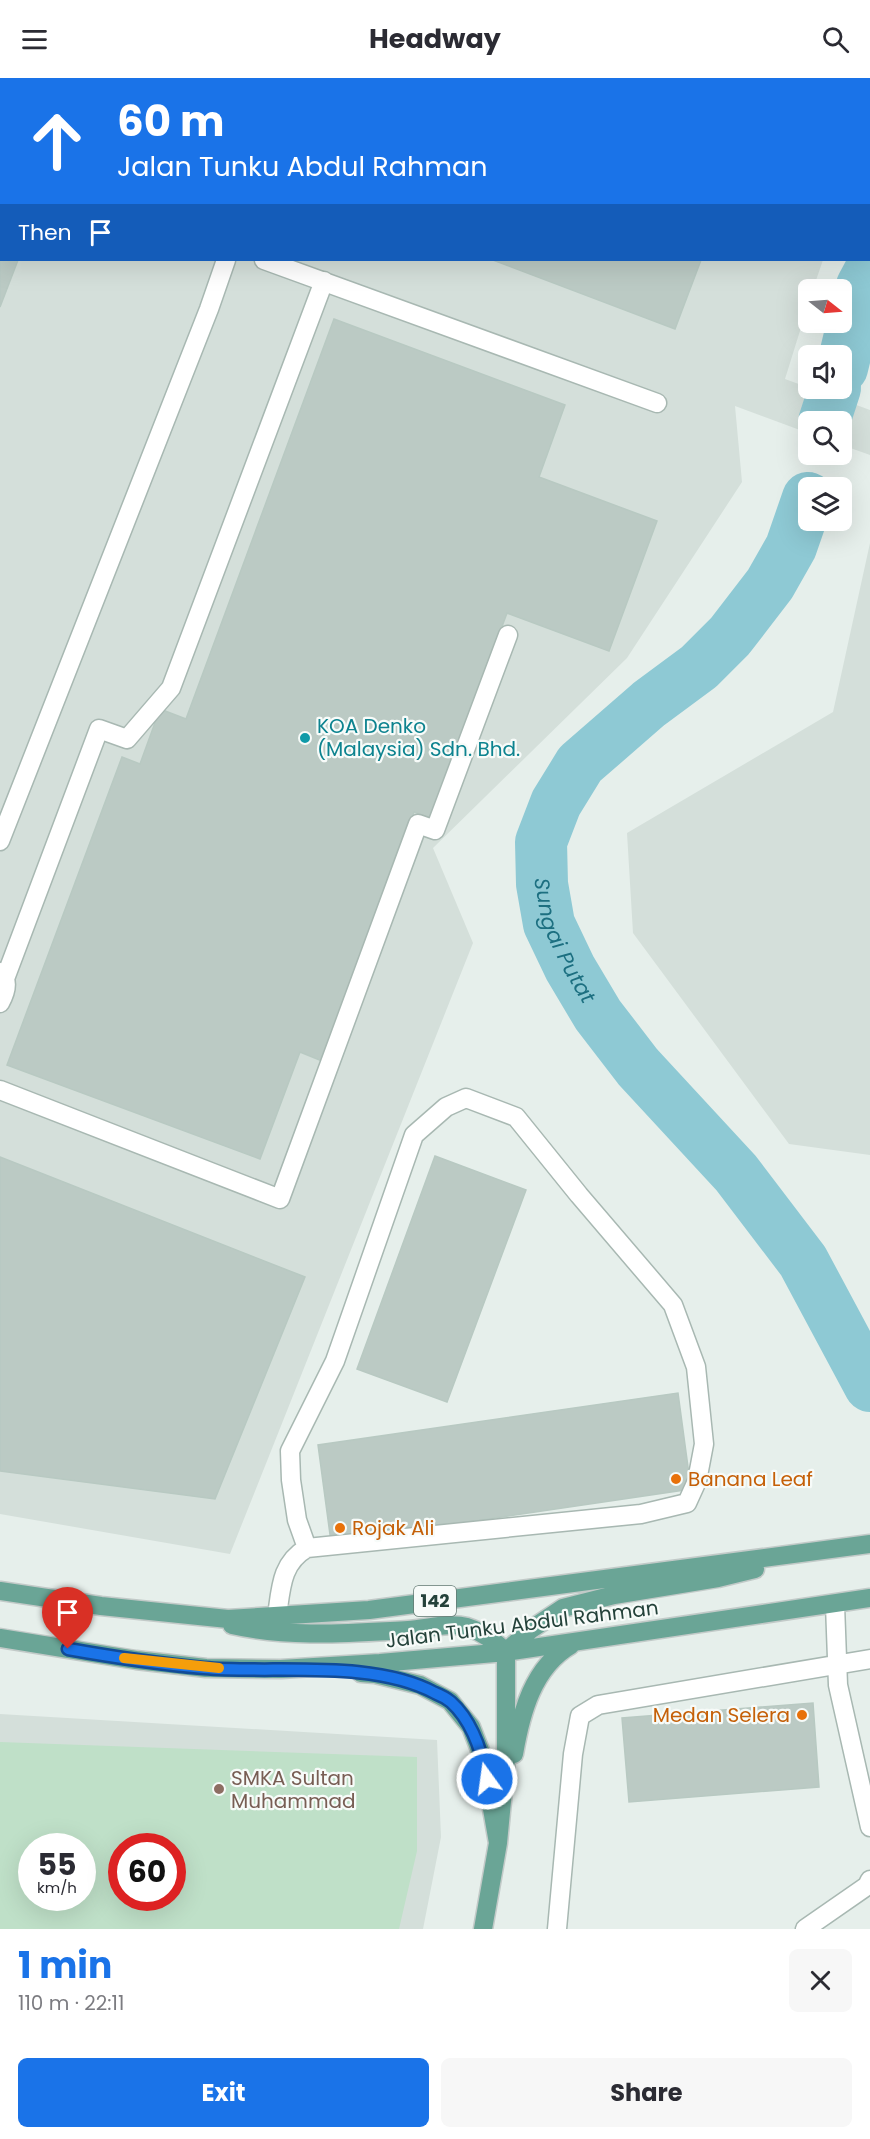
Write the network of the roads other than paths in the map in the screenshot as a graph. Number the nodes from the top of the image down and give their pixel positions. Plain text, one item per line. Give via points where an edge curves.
1 (226, 261) edge
2 (267, 261) edge
3 (324, 281) junction
4 (657, 403) dead end
5 (508, 635) dead end
6 (0, 841) edge
7 (3, 974) edge
8 (0, 1002) edge
9 (0, 1090) edge
10 (870, 1544) edge
11 (307, 1548) junction
12 (824, 1550) junction
13 (0, 1591) edge
14 (870, 1598) edge
15 (835, 1605) junction
16 (277, 1616) junction
17 (198, 1617) junction
18 (0, 1638) edge
19 (575, 1642) junction
20 (506, 1652) junction
21 (870, 1659) edge
22 (836, 1666) junction
23 (281, 1669) junction
24 (870, 1827) edge
25 (498, 1843) junction
26 (870, 1880) edge
27 (483, 1929) edge
28 (557, 1929) edge
29 (805, 1929) edge

1 - 6 street
2 - 3 street
3 - 4 street
3 - 7 street via 171,688 127,739 99,729
5 - 9 street via 435,830 418,824 280,1199
7 - 8 street via 6,982
10 - 12 main road, Jalan Tunku Abdul Rahman / 142
11 - 11 street via 641,1514 687,1503 697,1481 704,1444 696,1367 673,1305 516,1117 466,1098 446,1107 414,1135 335,1361 290,1451 297,1520
11 - 16 street via 295,1555 282,1578
12 - 16 main road, Jalan Tunku Abdul Rahman / 142 via 369,1610
12 - 20 main road via 718,1578 614,1595 563,1608
13 - 17 main road, Jalan Tunku Abdul Rahman / 142
14 - 15 main road, Jalan Tunku Abdul Rahman
15 - 19 main road, Jalan Tunku Abdul Rahman
15 - 22 street
16 - 17 main road, Jalan Tunku Abdul Rahman / 142
17 - 20 main road via 262,1632 310,1634 450,1625 490,1637
18 - 23 main road, Jalan Tunku Abdul Rahman via 148,1662
19 - 20 main road, Jalan Tunku Abdul Rahman
19 - 25 main road via 547,1663 528,1699 515,1746
20 - 23 main road, Jalan Tunku Abdul Rahman
20 - 25 main road via 506,1760
21 - 22 street
22 - 24 street
22 - 28 street via 598,1705 580,1716
23 - 25 main road via 375,1674 420,1685 450,1701 471,1727 483,1758
25 - 27 main road
26 - 29 street

